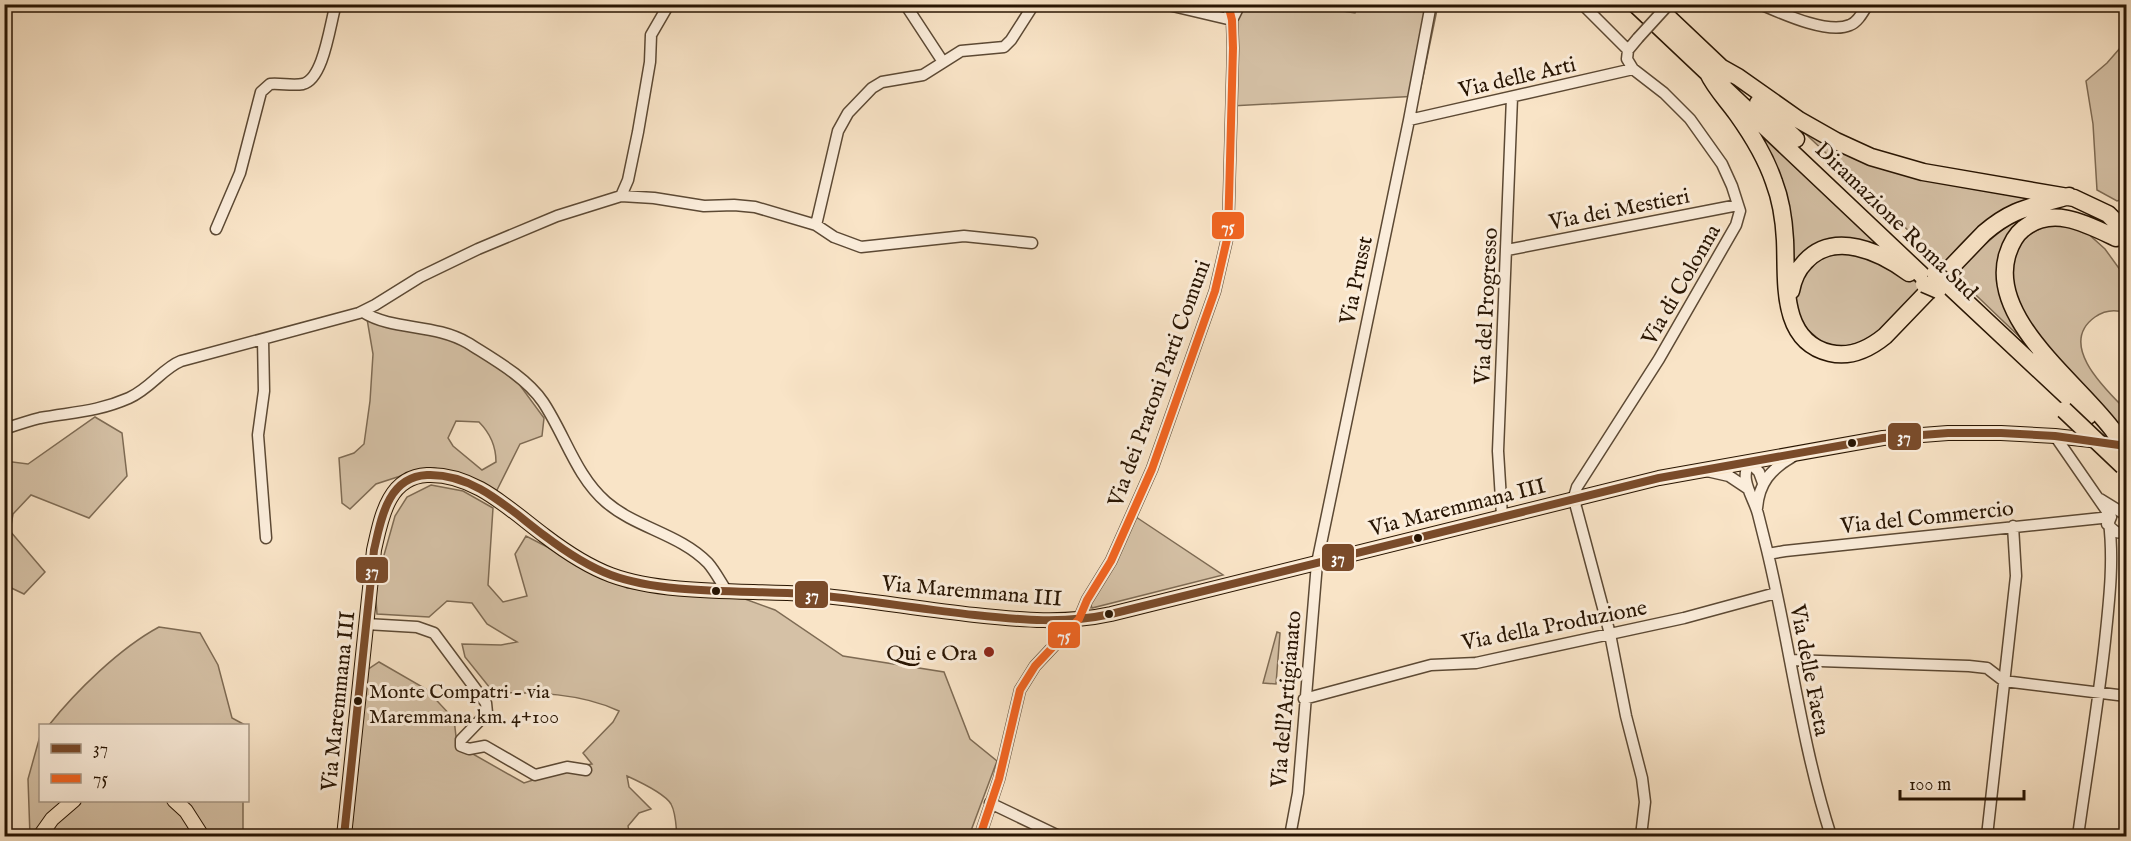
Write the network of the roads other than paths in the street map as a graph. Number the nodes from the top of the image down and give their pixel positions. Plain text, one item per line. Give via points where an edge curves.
1 (336, 4) edge
2 (669, 4) edge
3 (905, 4) edge
4 (1034, 4) edge
5 (1164, 4) edge
6 (1228, 4) edge
7 (1240, 4) edge
8 (1431, 4) edge
9 (1581, 4) edge
10 (1635, 4) edge
11 (1654, 4) edge
12 (1669, 4) edge
13 (1760, 4) edge
14 (1868, 4) edge
15 (1232, 20) junction
16 (1628, 50) junction
17 (943, 62) junction
18 (1633, 69) junction
19 (1715, 71) junction
20 (1512, 98) junction
21 (1409, 120) junction
22 (621, 196) junction
23 (2069, 196) junction
24 (2048, 202) junction
25 (1738, 205) junction
26 (816, 225) junction
27 (216, 229) dead end
28 (2121, 235) edge
29 (1032, 243) dead end
30 (1507, 250) junction
31 (2127, 252) edge
32 (1934, 282) junction
33 (363, 312) junction
34 (1790, 313) junction
35 (263, 339) junction
36 (4, 429) edge
37 (2055, 436) junction
38 (1797, 453) junction
39 (2125, 457) edge
40 (1750, 463) junction
41 (1704, 470) junction
42 (1763, 483) junction
43 (1747, 488) junction
44 (2095, 496) junction
45 (1574, 498) junction
46 (1757, 511) junction
47 (2125, 514) edge
48 (1502, 516) junction
49 (2110, 521) junction
50 (2013, 526) junction
51 (2126, 531) edge
52 (266, 538) dead end
53 (1768, 554) junction
54 (2111, 562) junction
55 (1317, 563) junction
56 (726, 590) junction
57 (1776, 593) junction
58 (1079, 619) junction
59 (366, 624) junction
60 (1610, 634) junction
61 (1790, 660) junction
62 (2004, 681) junction
63 (2099, 692) junction
64 (2127, 696) edge
65 (1304, 699) junction
66 (586, 770) dead end
67 (73, 802) edge
68 (175, 802) edge
69 (990, 803) junction
70 (40, 837) edge
71 (202, 837) edge
72 (344, 837) edge
73 (981, 837) edge
74 (1059, 837) edge
75 (1290, 837) edge
76 (1641, 837) edge
77 (1831, 837) edge
78 (1987, 837) edge
79 (2078, 837) edge

1 - 27 street via 314,78 302,84 270,84 261,92 240,173
2 - 22 street via 651,35 637,141
3 - 17 street
4 - 17 street via 1004,47 961,51
5 - 15 street
6 - 15 street, Via dei Pratoni Parti Comuni
7 - 15 street
8 - 21 street, Via Prusst
9 - 16 street
10 - 19 highway, Diramazione Roma Sud
11 - 19 highway, Diramazione Roma Sud
12 - 16 street, bridge
13 - 14 street via 1811,23 1847,27
15 - 58 street, Via dei Pratoni Parti Comuni via 1228,235 1221,269 1148,478 1116,551
16 - 18 street
17 - 26 street via 923,75 878,84 845,116 838,130
18 - 20 street, Via delle Arti
18 - 25 street, Via di Colonna via 1690,119 1722,164
19 - 23 highway via 1738,76 1811,127 1880,160 1923,172
19 - 32 highway, Diramazione Roma Sud
19 - 34 highway via 1774,181 1785,238
20 - 21 street, Via delle Arti
20 - 30 street, Via del Progresso
21 - 55 street, Via Prusst
22 - 26 street via 704,207 749,206
22 - 33 street via 557,216 478,249 420,277
23 - 24 highway
23 - 28 highway via 2116,221
24 - 28 highway via 2090,215
24 - 34 highway via 2015,211 1990,227 1885,336 1865,350 1841,354 1821,349 1804,337
25 - 30 street, Via dei Mestieri
25 - 45 street, Via di Colonna via 1736,225 1659,359 1577,487
26 - 29 street via 834,237 864,247 964,236
28 - 31 highway
28 - 39 highway, bridge via 2068,218 2038,220 2021,230 2013,241 2004,275 2009,300 2026,330 2106,422
30 - 48 street, Via del Progresso via 1498,451
32 - 34 highway via 1878,254 1855,247 1833,247 1809,257 1797,271
32 - 39 highway, Diramazione Roma Sud via 2088,417
32 - 39 highway, Diramazione Roma Sud, bridge via 2064,410
33 - 35 street
33 - 56 street via 380,320 452,335 513,375 543,402 573,458 599,495 625,516 698,555 714,570
35 - 36 street via 178,362 147,388 113,404
35 - 52 street via 264,396 258,435
37 - 38 main road, Via Maremmana III via 1920,435
37 - 39 main road, Via Maremmana III
37 - 44 street
38 - 40 main road, Via Maremmana III
38 - 42 street via 1777,465
40 - 41 main road, Via Maremmana III
40 - 42 street
40 - 43 street via 1745,473
41 - 43 street via 1729,476
41 - 45 main road, Via Maremmana III
42 - 46 street
43 - 46 street, Via delle Faeta
44 - 47 street
44 - 49 street
45 - 48 main road, Via Maremmana III
45 - 60 street
46 - 53 street, Via delle Faeta
47 - 49 street via 2115,513
48 - 55 main road, Via Maremmana III
49 - 50 street, Via del Commercio
49 - 51 street, Via del Commercio via 2115,532
49 - 54 street
50 - 53 street, Via del Commercio
50 - 62 street via 2016,576
51 - 54 street
53 - 57 street, Via delle Faeta
54 - 63 street
55 - 58 main road, Via Maremmana III
55 - 65 street, Via dell'Artigianato
56 - 58 main road, Via Maremmana III via 806,594 1020,620
56 - 59 main road, Via Maremmana III via 657,585 613,575 570,554 485,492 457,480 425,476 400,486 386,505 374,550
57 - 60 street, Via della Produzione
57 - 61 street, Via delle Faeta
58 - 69 street, Via dei Pratoni Parti Comuni via 1035,666 1020,690
59 - 66 street via 417,627 434,633 486,702 487,713 461,740 461,747 485,746 535,775 567,767
59 - 72 main road, Via Maremmana III
60 - 65 street, Via della Produzione via 1476,663 1431,665
60 - 76 street via 1642,778 1645,802
61 - 62 street via 1969,666 1987,668
61 - 77 street, Via delle Faeta via 1809,759
62 - 63 street
62 - 78 street
63 - 64 street
63 - 79 street
65 - 75 street, Via dell'Artigianato via 1298,793
67 - 70 main road via 52,819
68 - 71 main road via 186,811
69 - 73 street, Via dei Pratoni Parti Comuni
69 - 74 street

